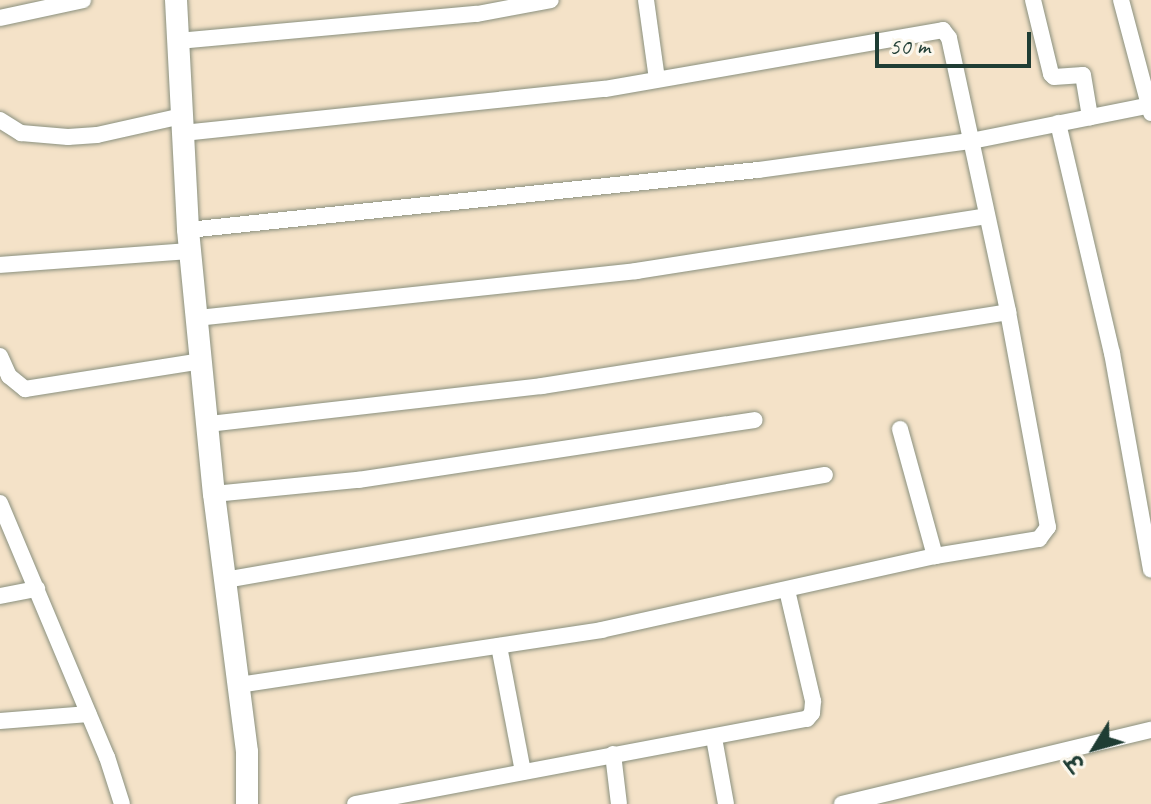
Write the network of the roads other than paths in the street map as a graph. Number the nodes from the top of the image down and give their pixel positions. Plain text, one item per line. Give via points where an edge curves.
1 (83, 0) edge
2 (176, 0) edge
3 (551, 0) edge
4 (646, 0) edge
5 (1033, 0) edge
6 (1121, 0) edge
7 (0, 18) edge
8 (178, 41) junction
9 (657, 79) junction
10 (1150, 108) edge
11 (1090, 117) junction
12 (0, 120) edge
13 (1058, 123) junction
14 (182, 124) junction
15 (971, 141) junction
16 (987, 216) junction
17 (189, 240) junction
18 (0, 265) edge
19 (1008, 312) junction
20 (197, 318) junction
21 (0, 356) edge
22 (202, 361) junction
23 (754, 420) dead end
24 (209, 424) junction
25 (900, 429) dead end
26 (825, 475) dead end
27 (214, 494) junction
28 (0, 503) edge
29 (935, 556) junction
30 (1151, 570) edge
31 (225, 580) junction
32 (37, 589) junction
33 (787, 590) junction
34 (0, 596) edge
35 (499, 646) junction
36 (239, 685) junction
37 (89, 714) junction
38 (0, 721) edge
39 (1151, 730) edge
40 (714, 738) junction
41 (613, 754) junction
42 (523, 772) junction
43 (122, 804) edge
44 (247, 804) edge
45 (355, 804) edge
46 (619, 804) edge
47 (726, 804) edge
48 (842, 804) edge

1 - 7 street
2 - 8 street
3 - 8 street via 477,14
4 - 9 street
5 - 11 street via 1051,74 1083,75
6 - 10 street
8 - 14 street
9 - 14 street via 605,89
9 - 15 street via 940,29 948,34
10 - 11 street
11 - 13 street
12 - 14 street via 21,133 68,137
13 - 15 street
13 - 30 street via 1112,353
14 - 17 street
15 - 16 street
15 - 17 street
16 - 19 street
16 - 20 street via 636,271
17 - 18 street
17 - 20 street
19 - 24 street via 542,386
19 - 29 street via 1047,532 1033,540
20 - 22 street
21 - 22 street via 13,383 25,389
22 - 24 street
23 - 27 street via 358,480
24 - 27 street
25 - 29 street
26 - 31 street
27 - 31 street
28 - 32 street
29 - 33 street
31 - 36 street
32 - 34 street
32 - 37 street
33 - 35 street
33 - 40 street via 813,701 811,716
35 - 36 street
35 - 42 street
36 - 44 street
37 - 38 street
37 - 43 street
39 - 48 street
40 - 41 street
40 - 47 street
41 - 42 street
41 - 46 street
42 - 45 street

